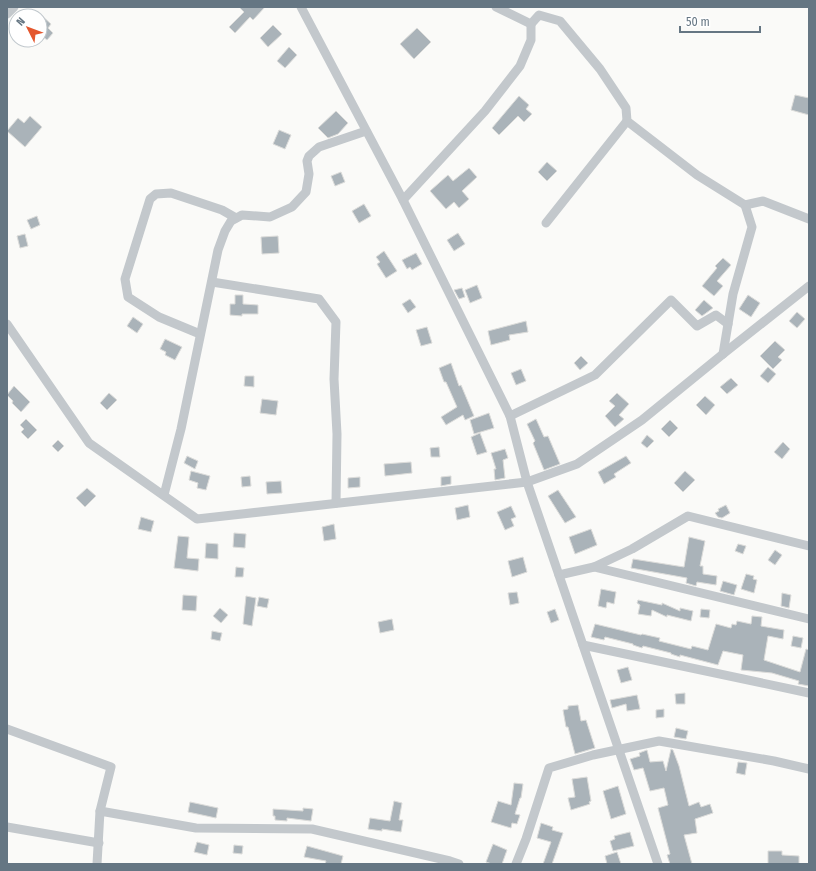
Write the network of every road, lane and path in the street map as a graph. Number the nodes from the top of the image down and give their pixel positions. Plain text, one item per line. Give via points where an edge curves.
1 (14, 7) edge
2 (301, 7) edge
3 (496, 7) edge
4 (7, 14) edge
5 (531, 24) junction
6 (627, 121) junction
7 (366, 131) junction
8 (403, 200) junction
9 (745, 205) junction
10 (236, 218) junction
11 (809, 220) edge
12 (546, 223) dead end
13 (212, 282) junction
14 (809, 286) edge
15 (7, 324) edge
16 (728, 324) junction
17 (200, 334) junction
18 (723, 354) junction
19 (510, 416) junction
20 (527, 482) junction
21 (164, 495) junction
22 (336, 503) junction
23 (809, 546) edge
24 (594, 567) junction
25 (559, 574) junction
26 (809, 619) edge
27 (583, 645) junction
28 (809, 693) edge
29 (7, 729) edge
30 (618, 749) junction
31 (809, 769) edge
32 (100, 811) junction
33 (7, 828) edge
34 (99, 843) junction
35 (97, 864) edge
36 (459, 864) edge
37 (516, 864) edge
38 (658, 864) edge

1 - 4 street
2 - 7 street
3 - 5 street
5 - 6 street via 539,15 560,21 600,69 626,108
5 - 8 street via 531,40 520,66 485,111
6 - 9 street via 697,175
6 - 12 street
7 - 8 street
7 - 10 street via 319,147 313,152 307,161 309,174 306,192 292,207 270,218 242,215
8 - 19 street
9 - 11 street via 763,201
9 - 16 street via 752,227 733,294
10 - 13 street via 225,231 218,250
10 - 17 street via 222,210 171,193 156,194 150,199 125,279 128,297 159,317
13 - 17 street
13 - 22 street via 319,299 336,322
14 - 18 street
15 - 21 street via 89,443
16 - 18 street
16 - 19 street via 716,315 697,326 671,300 595,375
17 - 21 street via 181,429
18 - 20 street via 642,420 577,464
19 - 20 street
20 - 22 street
20 - 25 street
21 - 22 street via 197,519
23 - 24 street via 688,516 632,549
24 - 25 street
24 - 26 street
25 - 27 street
27 - 28 street
27 - 30 street
29 - 32 street via 111,767
30 - 31 street via 659,741
30 - 37 street via 549,768
30 - 38 street
32 - 34 street
32 - 36 street via 196,828 312,830
33 - 34 street
34 - 35 street

